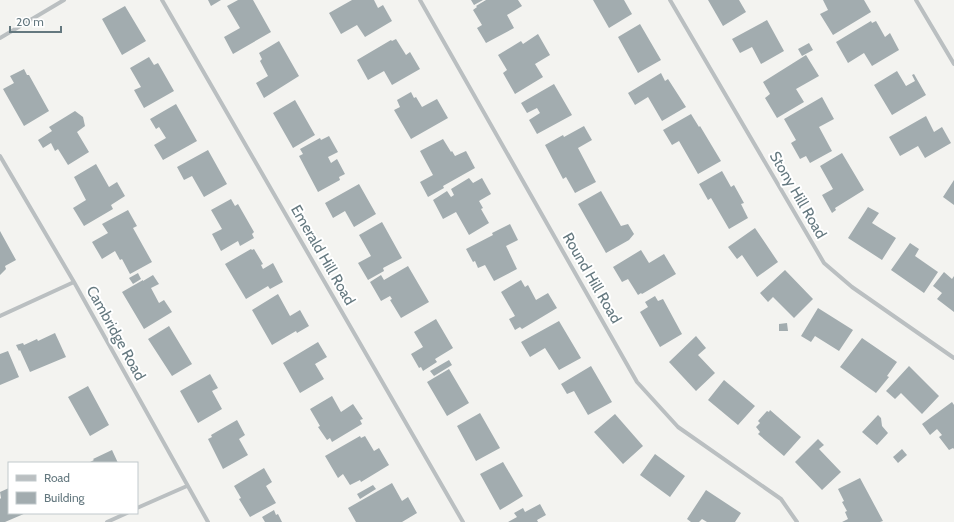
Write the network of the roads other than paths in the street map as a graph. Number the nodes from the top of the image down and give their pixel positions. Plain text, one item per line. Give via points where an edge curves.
1 (64, 0) edge
2 (162, 0) edge
3 (420, 0) edge
4 (670, 0) edge
5 (916, 0) edge
6 (0, 38) edge
7 (954, 64) edge
8 (0, 156) edge
9 (74, 282) junction
10 (0, 316) edge
11 (954, 358) edge
12 (187, 486) junction
13 (138, 508) edge
14 (125, 514) edge
15 (107, 522) edge
16 (208, 522) edge
17 (463, 522) edge
18 (797, 522) edge

1 - 6 street
2 - 17 street, Emerald Hill Road
3 - 18 street, Round Hill Road via 636,382 678,427 781,499
4 - 11 street, Stony Hill Road via 824,263 852,287
5 - 7 street
8 - 9 street, Cambridge Road
9 - 10 street
9 - 12 street, Cambridge Road
12 - 13 street
12 - 16 street, Cambridge Road
14 - 15 street

